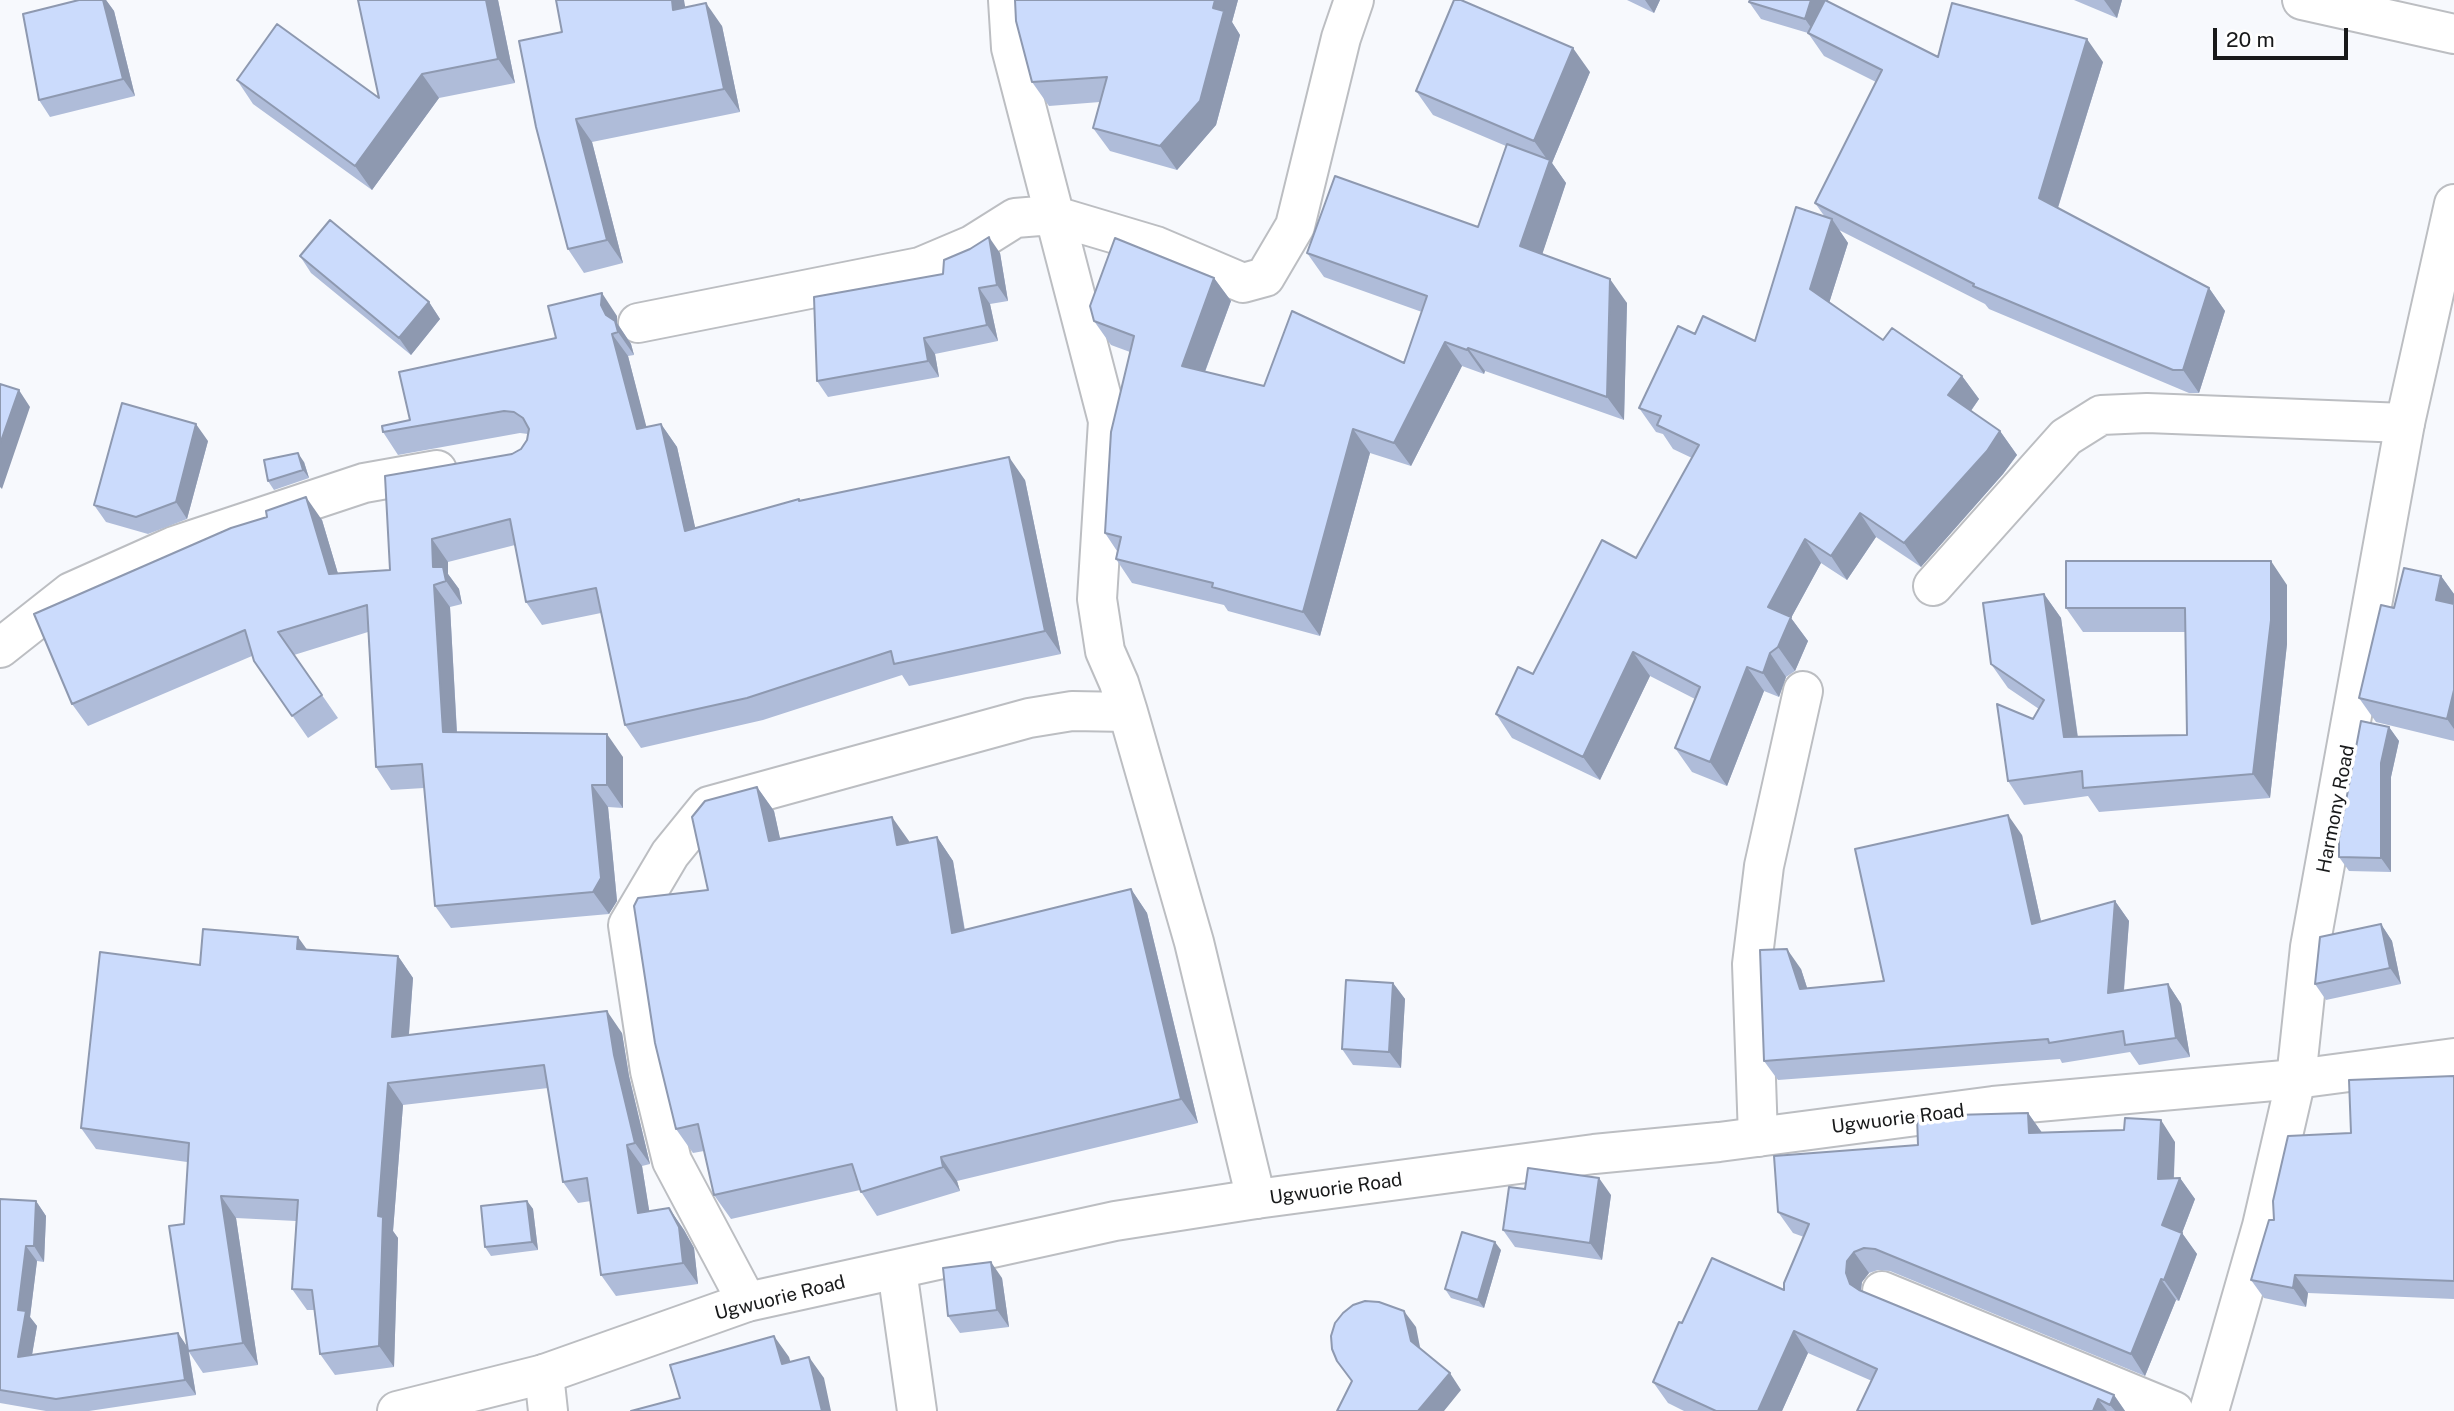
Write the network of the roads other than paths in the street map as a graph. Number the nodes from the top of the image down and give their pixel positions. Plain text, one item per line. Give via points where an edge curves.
1 (1007, 0) edge
2 (1354, 0) edge
3 (2302, 0) edge
4 (2454, 34) edge
5 (2454, 204) edge
6 (1052, 215) junction
7 (638, 323) dead end
8 (2405, 423) junction
9 (470, 464) edge
10 (1933, 586) dead end
11 (0, 648) edge
12 (1803, 691) dead end
13 (1128, 712) junction
14 (2454, 1058) edge
15 (2296, 1079) junction
16 (1758, 1137) junction
17 (1256, 1199) junction
18 (897, 1270) junction
19 (1882, 1291) dead end
20 (747, 1302) junction
21 (544, 1374) junction
22 (397, 1411) edge
23 (548, 1411) edge
24 (917, 1411) edge
25 (2174, 1411) edge
26 (2208, 1411) edge

1 - 6 street via 1011,48
2 - 6 street via 1295,226 1265,277 1243,284 1156,246
3 - 4 street
5 - 8 street, Harmony Road
6 - 7 street via 1015,218 972,245 920,267
6 - 13 street via 1108,421 1097,599 1105,651
8 - 10 street via 2101,415 2066,437
8 - 15 street, Harmony Road via 2310,947
9 - 11 street via 364,483 174,546 71,592
12 - 16 street via 1764,866 1752,964
13 - 17 street via 1194,942
13 - 20 street via 1072,711 1029,718 709,806 670,853 628,925 650,1071 672,1161
14 - 15 street, Ugwuorie Road
15 - 16 street, Ugwuorie Road via 1993,1106
15 - 26 street, Harmony Road via 2262,1227
16 - 17 street, Ugwuorie Road
17 - 18 street, Ugwuorie Road via 1115,1221
18 - 20 street, Ugwuorie Road
18 - 24 street
19 - 25 street
20 - 21 street, Ugwuorie Road
21 - 22 street, Ugwuorie Road
21 - 23 street

